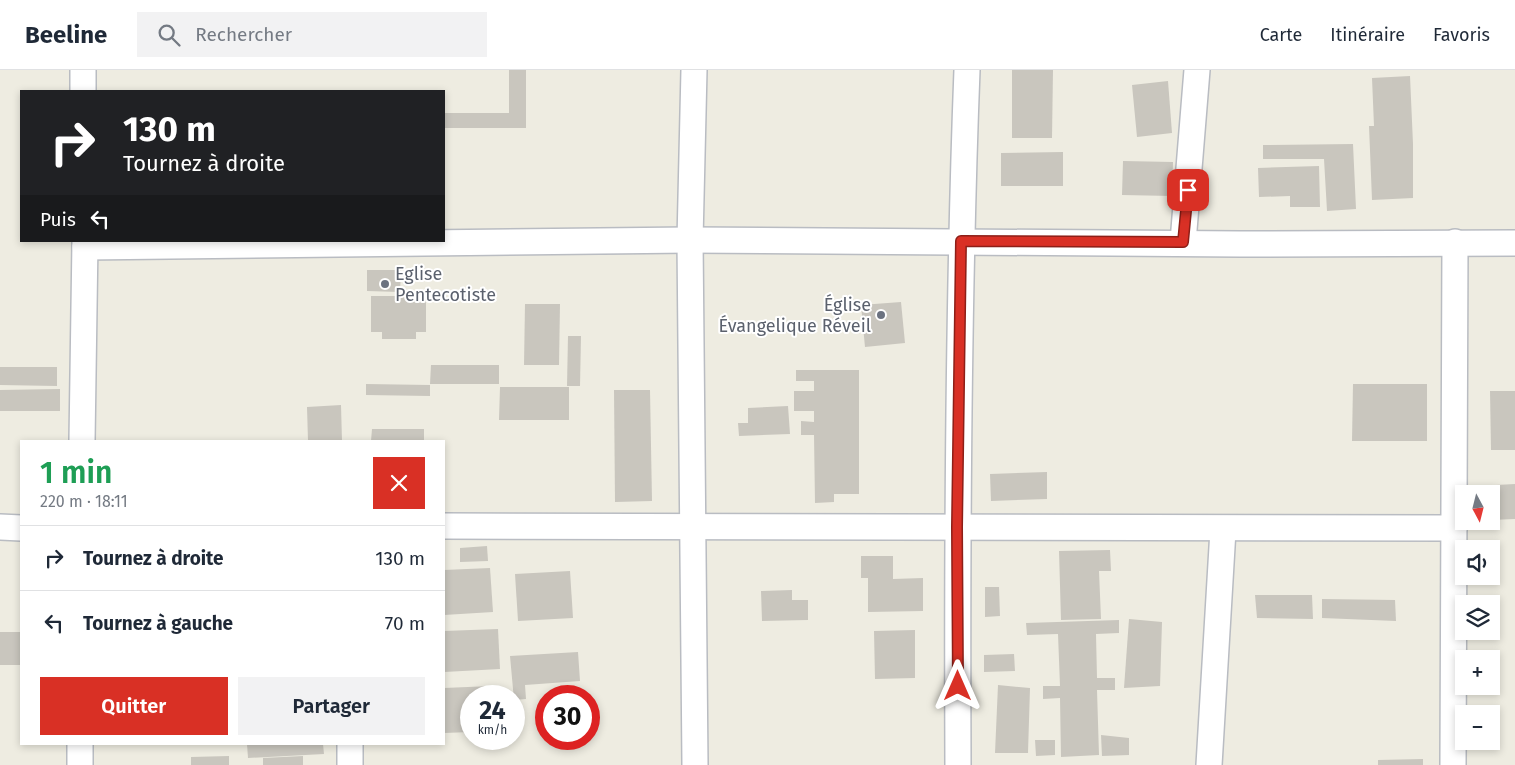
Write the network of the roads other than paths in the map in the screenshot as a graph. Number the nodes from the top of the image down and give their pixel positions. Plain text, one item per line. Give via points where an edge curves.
1 (83, 70) edge
2 (694, 70) edge
3 (967, 70) edge
4 (1197, 70) edge
5 (83, 90) edge
6 (690, 240) junction
7 (961, 241) junction
8 (388, 242) edge
9 (445, 242) edge
10 (1183, 242) junction
11 (1455, 242) junction
12 (1515, 243) edge
13 (85, 244) edge
14 (82, 440) edge
15 (445, 526) edge
16 (693, 526) junction
17 (0, 527) edge
18 (957, 527) junction
19 (20, 528) edge
20 (1454, 528) junction
21 (1223, 530) junction
22 (80, 745) edge
23 (350, 745) edge
24 (80, 765) edge
25 (350, 765) edge
26 (695, 765) edge
27 (958, 765) edge
28 (1209, 765) edge
29 (1453, 765) edge

1 - 5 street
2 - 6 street
3 - 7 street
4 - 10 street
6 - 7 street
6 - 9 street
6 - 16 street
7 - 10 street
7 - 18 street
8 - 13 street
10 - 11 street
11 - 12 street
11 - 20 street
13 - 14 street
15 - 16 street
16 - 18 street
16 - 26 street
17 - 19 street
18 - 21 street
18 - 27 street
20 - 21 street
20 - 29 street
21 - 28 street
22 - 24 street
23 - 25 street

